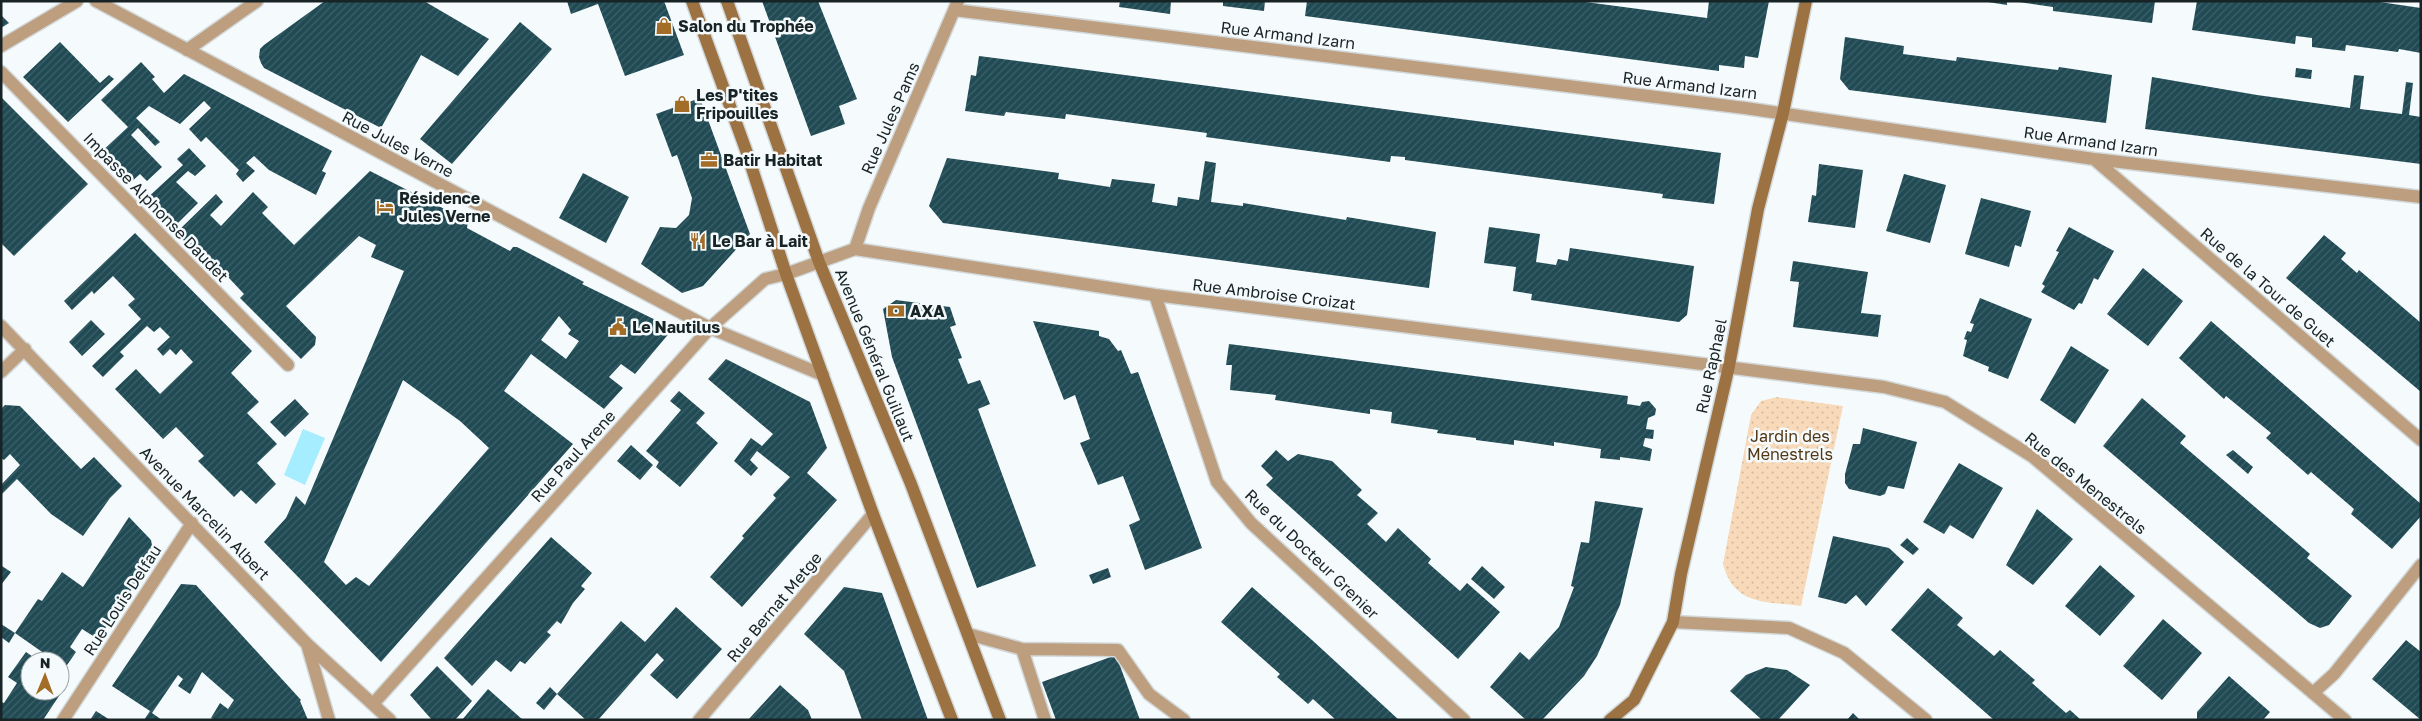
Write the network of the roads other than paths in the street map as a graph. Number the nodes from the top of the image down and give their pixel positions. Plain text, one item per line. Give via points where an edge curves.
1 (77, 1) edge
2 (96, 1) edge
3 (256, 1) edge
4 (692, 1) edge
5 (727, 1) edge
6 (1806, 1) edge
7 (956, 6) edge
8 (1, 46) edge
9 (187, 50) junction
10 (1, 72) edge
11 (1783, 113) junction
12 (2094, 159) junction
13 (2421, 197) edge
14 (855, 249) junction
15 (820, 262) junction
16 (786, 274) junction
17 (1155, 295) junction
18 (1, 326) edge
19 (710, 328) junction
20 (25, 349) junction
21 (288, 366) dead end
22 (1729, 366) junction
23 (1, 372) edge
24 (823, 375) junction
25 (2421, 440) edge
26 (873, 514) junction
27 (192, 522) junction
28 (2421, 565) edge
29 (1673, 622) junction
30 (968, 634) junction
31 (307, 644) junction
32 (1022, 649) junction
33 (2313, 693) junction
34 (373, 704) junction
35 (63, 720) edge
36 (329, 720) edge
37 (390, 720) edge
38 (699, 720) edge
39 (952, 720) edge
40 (1000, 720) edge
41 (1045, 720) edge
42 (1184, 720) edge
43 (1464, 720) edge
44 (1610, 720) edge
45 (1926, 720) edge
46 (2345, 720) edge

1 - 8 street
2 - 9 street, Rue Jules Verne
3 - 9 street
4 - 16 main road via 747,153
5 - 15 main road, Avenue Général Guillaut
6 - 11 main road, Rue Raphael
7 - 11 street, Rue Armand Izarn
7 - 14 street, Rue Jules Pams via 869,208
9 - 19 street, Rue Jules Verne
10 - 21 street, Impasse Alphonse Daudet
11 - 12 street, Rue Armand Izarn
11 - 22 main road, Rue Raphael via 1758,209
12 - 13 street, Rue Armand Izarn
12 - 25 street, Rue de la Tour de Guet
14 - 15 street, Rue Ambroise Croizat
14 - 17 street, Rue Ambroise Croizat
15 - 16 street, Rue Paul Arene
15 - 30 main road, Avenue Général Guillaut
16 - 19 street, Rue Paul Arene via 765,279
16 - 24 main road
17 - 22 street, Rue Ambroise Croizat
17 - 43 street, Rue du Docteur Grenier via 1217,482 1251,523
18 - 20 street, Avenue Marcelin Albert
19 - 24 street, Rue Jules Verne
19 - 34 street, Rue Paul Arene
20 - 23 street
20 - 27 street, Avenue Marcelin Albert
22 - 29 main road, Rue Raphael
22 - 33 street, Rue des Menestrels via 1884,387 1945,402 2033,457
24 - 26 main road
26 - 38 street, Rue Bernat Metge
26 - 39 main road
27 - 31 street, Avenue Marcelin Albert
27 - 35 street, Rue Louis Delfau
28 - 33 street via 2334,674
29 - 44 main road, Rue Raphael via 1634,700
29 - 45 street via 1789,628 1844,653
30 - 32 street
30 - 40 main road, Avenue Général Guillaut
31 - 34 street, Avenue Marcelin Albert
31 - 36 street
32 - 41 street
32 - 42 street via 1118,650 1149,694
33 - 46 street, Rue des Menestrels
34 - 37 street, Avenue Marcelin Albert

